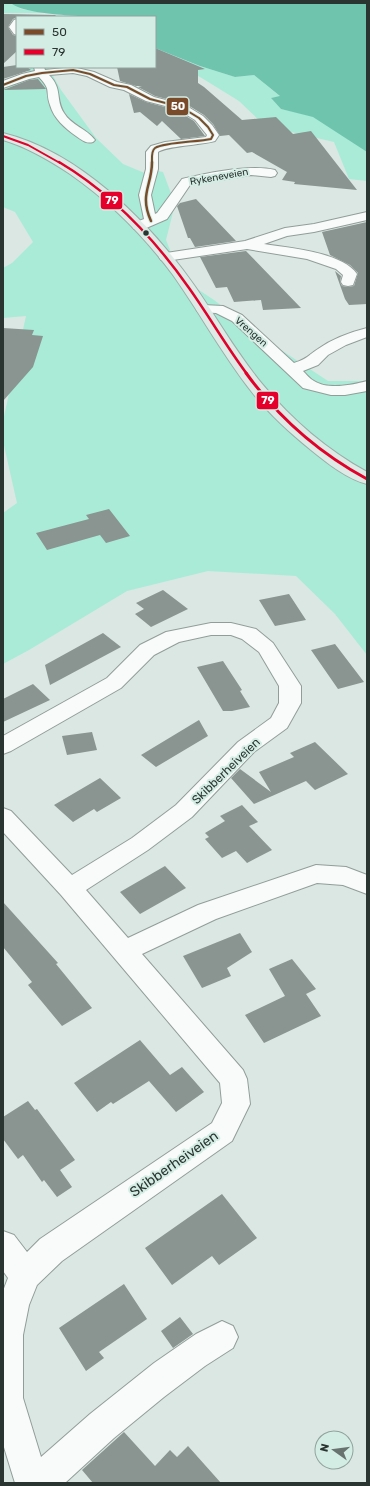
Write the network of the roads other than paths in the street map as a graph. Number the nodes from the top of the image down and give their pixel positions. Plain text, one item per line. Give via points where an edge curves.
1 (92, 68) edge
2 (40, 70) edge
3 (73, 70) junction
4 (3, 85) edge
5 (3, 136) edge
6 (89, 140) dead end
7 (271, 173) dead end
8 (367, 216) edge
9 (151, 221) junction
10 (138, 226) junction
11 (247, 245) junction
12 (166, 257) junction
13 (348, 282) dead end
14 (203, 309) junction
15 (367, 332) edge
16 (292, 369) junction
17 (367, 386) edge
18 (367, 479) edge
19 (3, 746) edge
20 (3, 817) edge
21 (367, 885) edge
22 (70, 888) junction
23 (124, 951) junction
24 (3, 1246) edge
25 (25, 1274) junction
26 (222, 1337) dead end
27 (32, 1483) edge
28 (36, 1483) edge

1 - 3 street
2 - 3 street
2 - 4 street
2 - 6 street via 51,85 62,120
3 - 9 street via 127,87 150,99 181,106 199,118 213,135 211,139 204,141 165,145 155,148 152,152 152,169 146,195
5 - 10 main road via 33,148 76,173 98,188
7 - 9 street, Rykeneveien via 251,171 186,182 162,216
8 - 11 street via 285,232
9 - 10 street, Rykeneveien
10 - 12 main road
11 - 12 street
11 - 13 street via 310,255 332,262 350,274
12 - 14 main road
14 - 16 street, Vrengen via 218,309 238,318
14 - 18 main road via 256,387 280,414 334,459
15 - 16 street via 323,352 313,362
16 - 17 street, Vrengen via 309,385 320,390 341,391
19 - 22 street, Skibberheiveien via 114,683 147,650 174,637 196,632 230,629 249,634 266,648 290,686 290,703 279,723 246,747 184,811 140,844
20 - 22 street, Skibberheiveien
21 - 23 street via 346,876 316,874 207,912
22 - 23 street, Skibberheiveien
23 - 25 street, Skibberheiveien via 233,1079 236,1104 222,1132 51,1250
24 - 25 street
25 - 27 street, Skibberheiveien via 13,1305 7,1335 6,1398
26 - 28 street via 198,1351 112,1418

